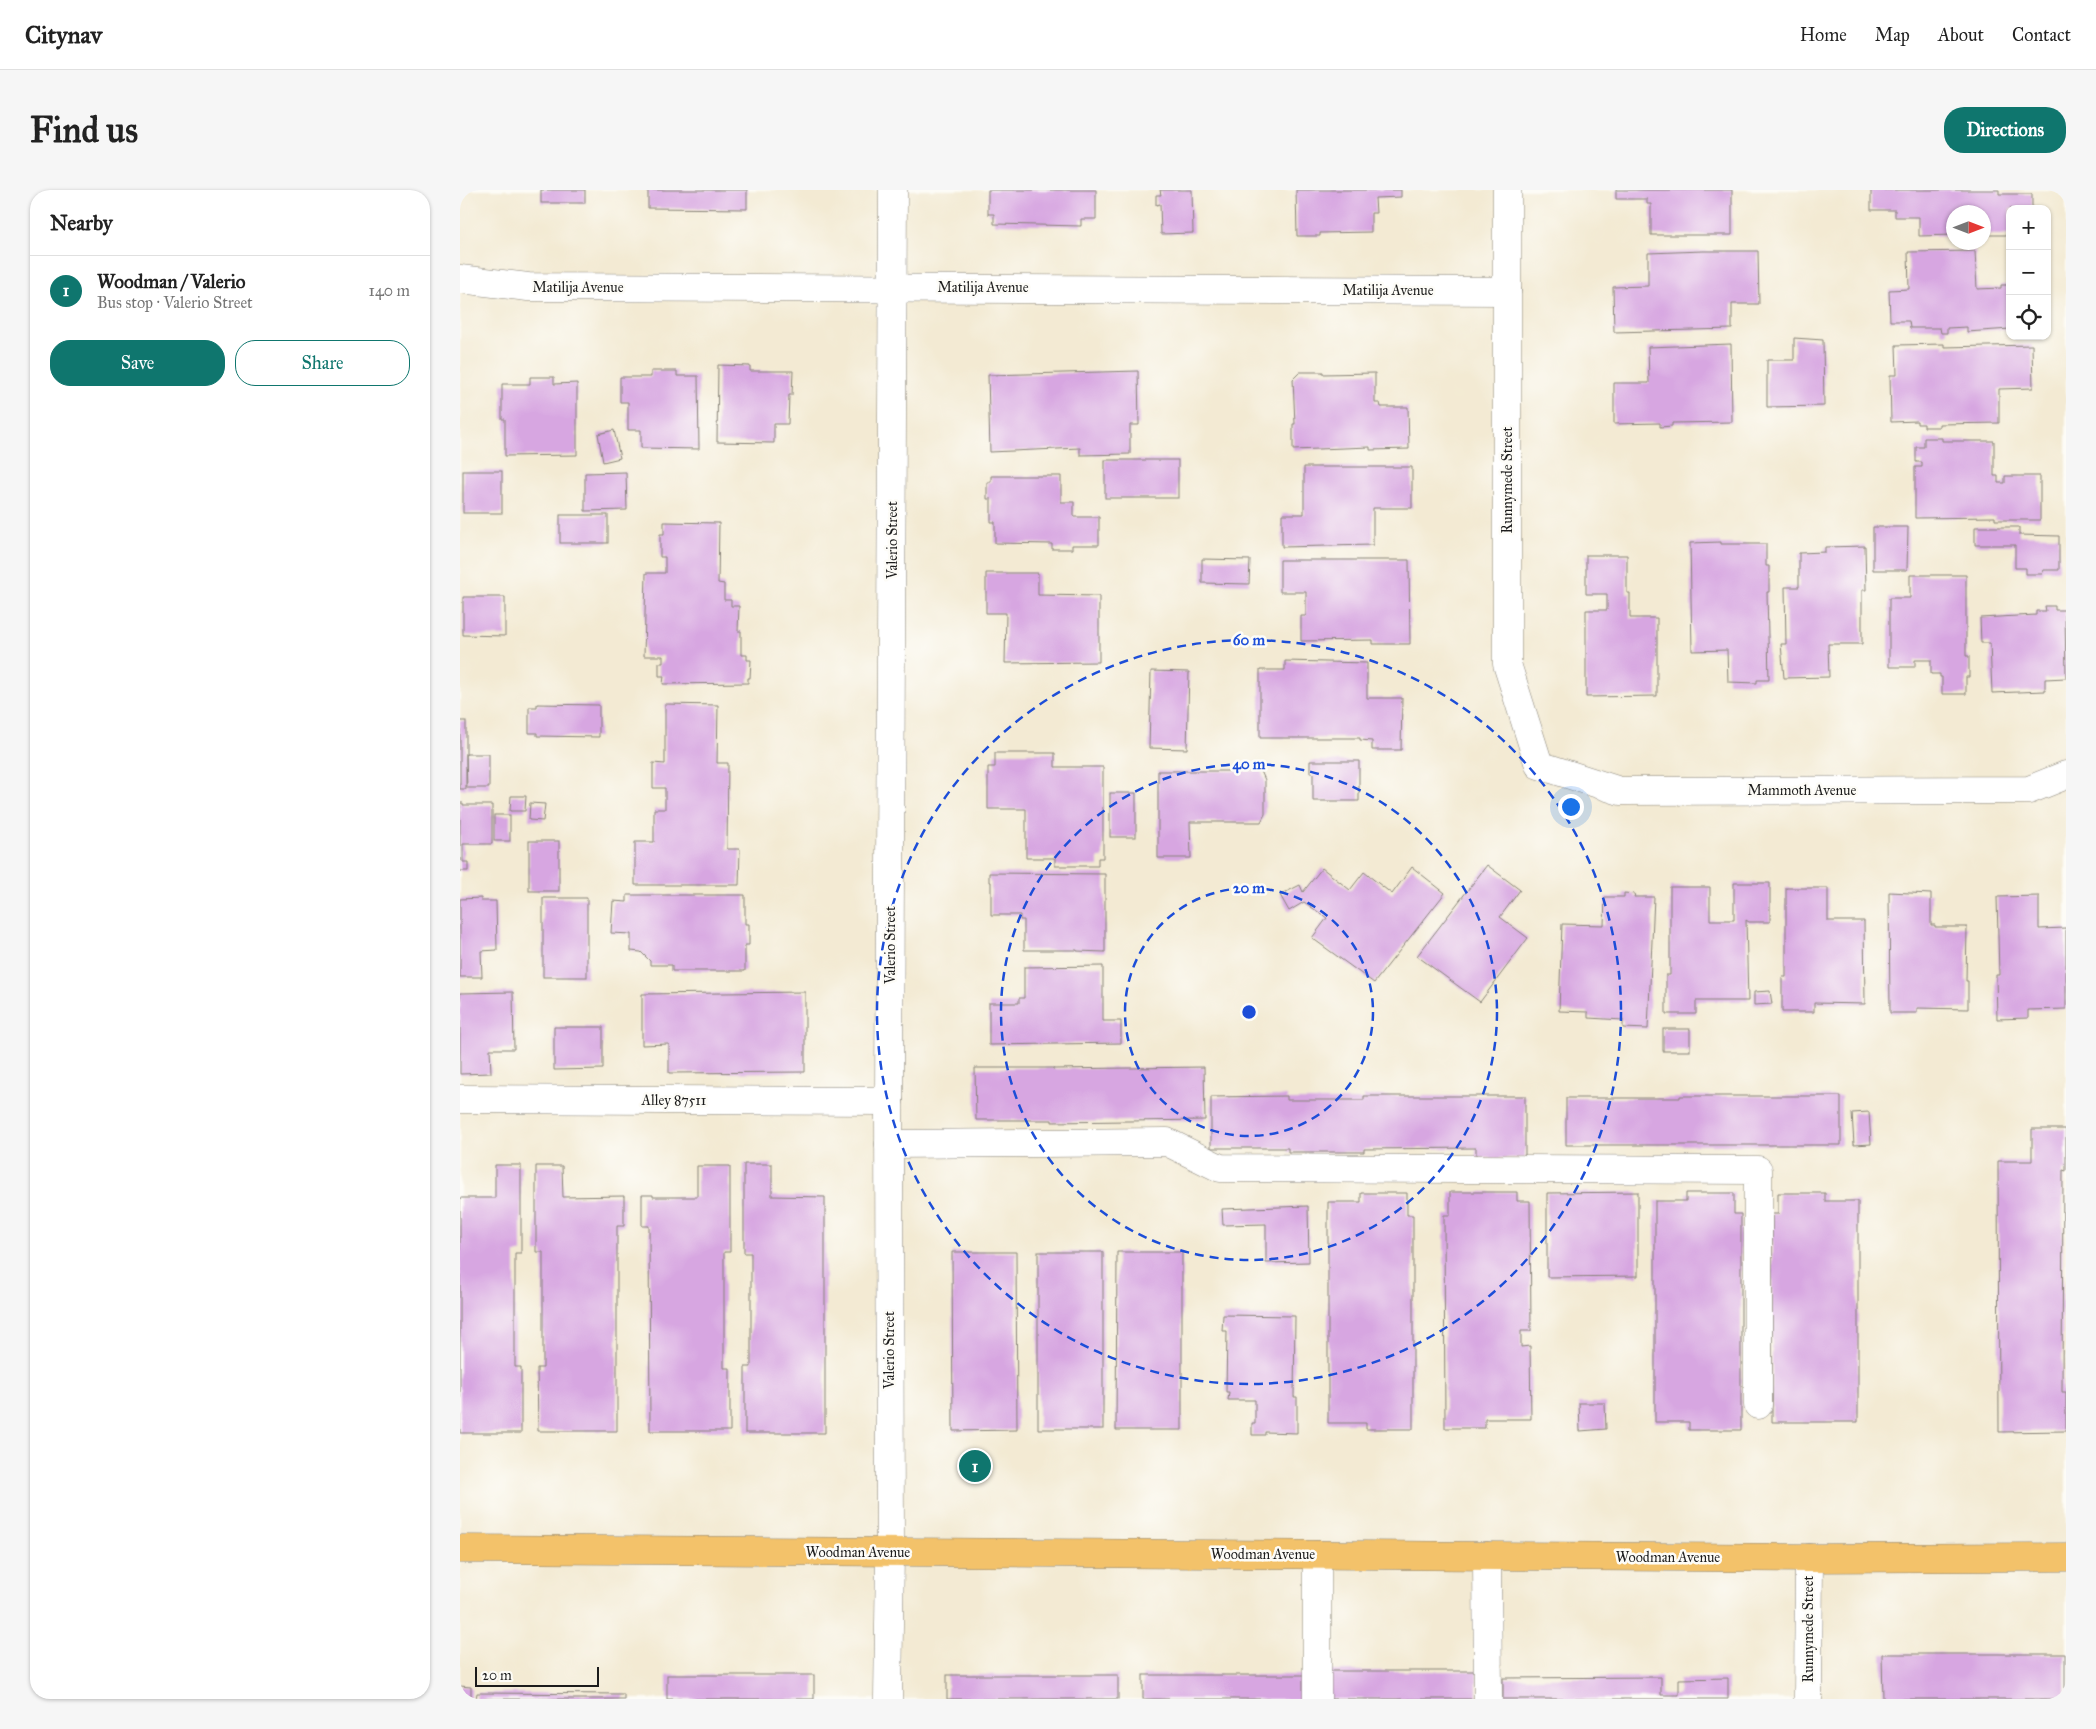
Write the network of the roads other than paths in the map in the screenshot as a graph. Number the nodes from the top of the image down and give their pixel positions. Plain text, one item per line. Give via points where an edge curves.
1 (893, 190) edge
2 (1507, 190) edge
3 (460, 279) edge
4 (893, 287) junction
5 (1507, 291) junction
6 (1539, 764) joint
7 (2066, 775) edge
8 (460, 1099) edge
9 (889, 1101) junction
10 (889, 1144) junction
11 (1758, 1405) dead end
12 (460, 1549) edge
13 (890, 1552) junction
14 (1317, 1555) junction
15 (1487, 1556) junction
16 (2066, 1556) edge
17 (1809, 1558) junction
18 (888, 1699) edge
19 (1317, 1699) edge
20 (1488, 1699) edge
21 (1808, 1699) edge

1 - 4 street, Valerio Street
2 - 5 street, Runnymede Street
3 - 4 street, Matilija Avenue via 528,287
4 - 5 street, Matilija Avenue
4 - 9 street, Valerio Street
5 - 6 street, Runnymede Street via 1507,664
6 - 7 street, Mammoth Avenue via 1620,791 2029,790
8 - 9 street, Alley 87511
9 - 10 street, Valerio Street
10 - 11 street via 1167,1142 1220,1168 1758,1170
10 - 13 street, Valerio Street
12 - 13 main road, Woodman Avenue
13 - 14 main road, Woodman Avenue
13 - 18 street, Valerio Street
14 - 15 main road, Woodman Avenue
14 - 19 street
15 - 17 main road, Woodman Avenue
15 - 20 street
16 - 17 main road, Woodman Avenue
17 - 21 street, Runnymede Street

